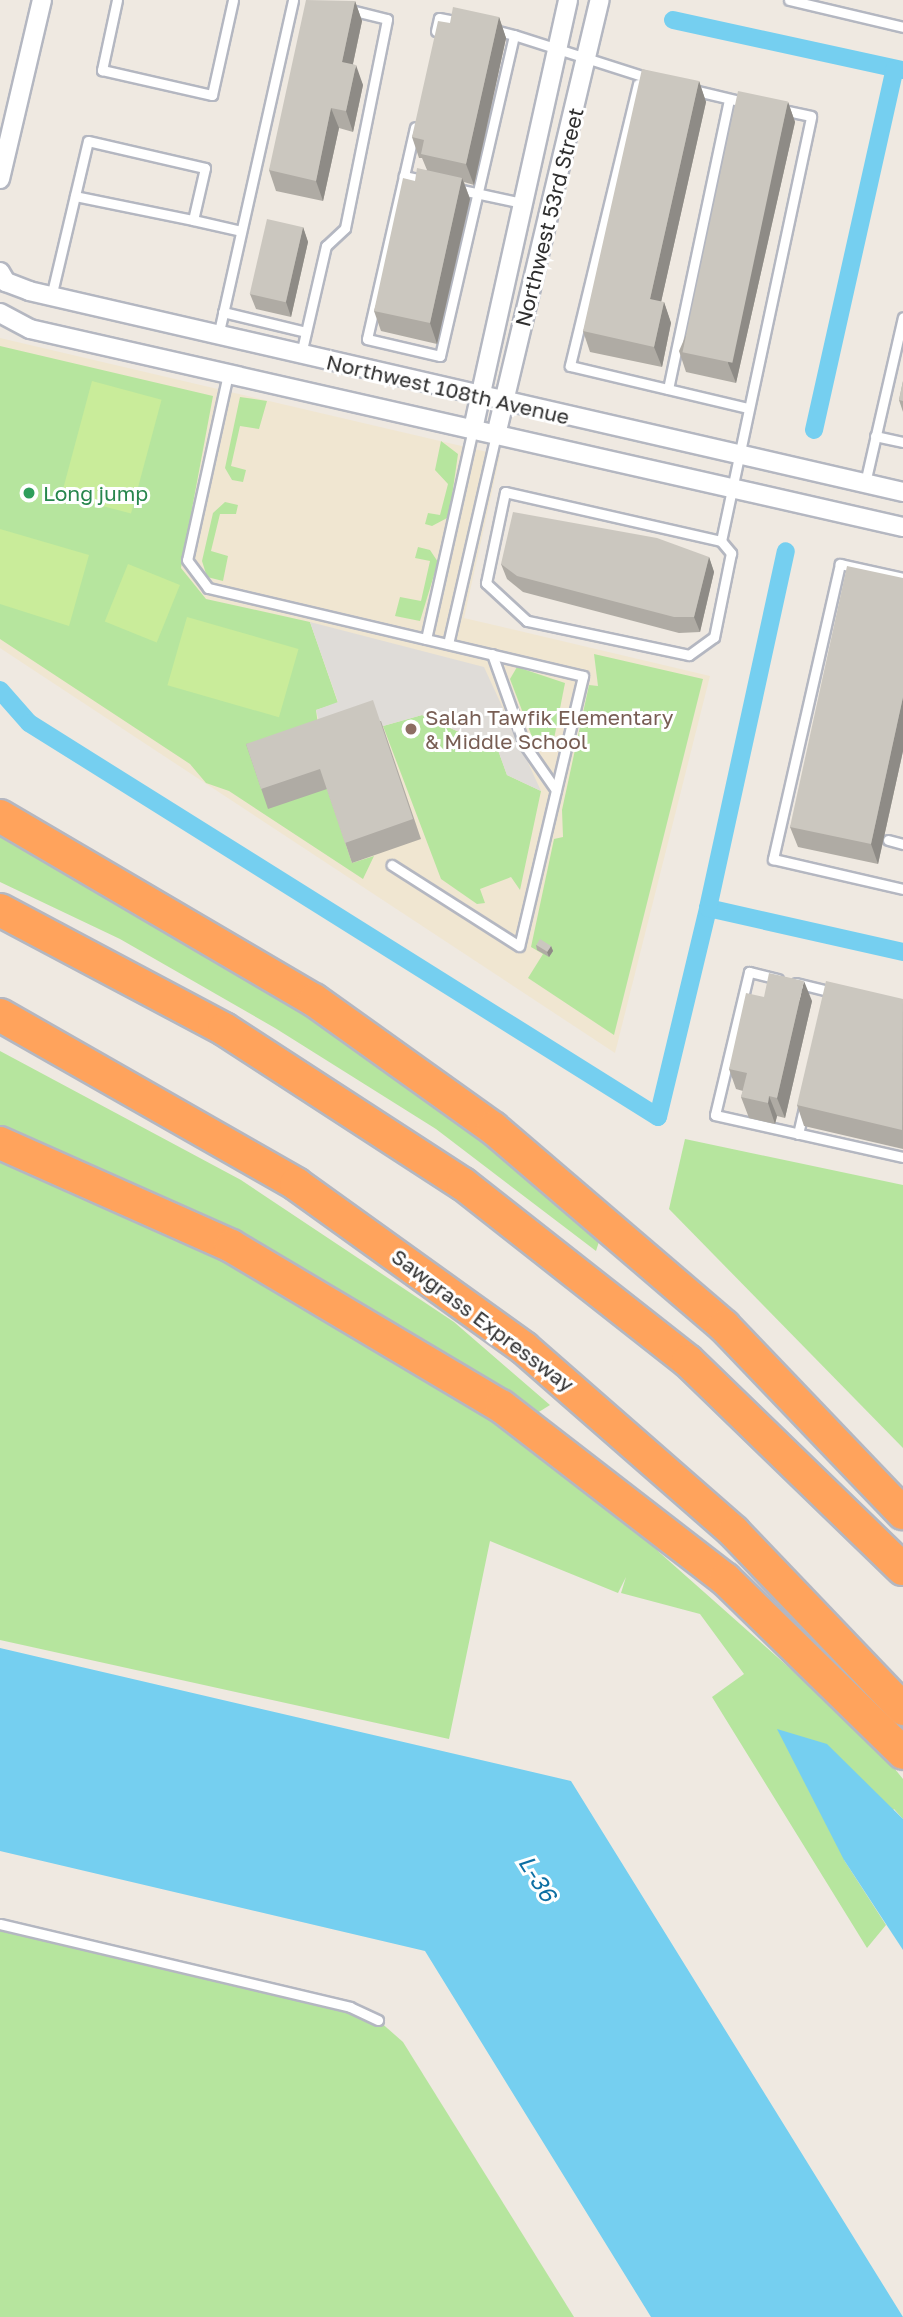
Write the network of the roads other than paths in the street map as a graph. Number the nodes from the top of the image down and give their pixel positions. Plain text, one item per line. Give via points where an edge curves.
1 (42, 0) edge
2 (117, 0) edge
3 (233, 0) edge
4 (293, 0) edge
5 (568, 0) edge
6 (600, 0) edge
7 (789, 0) edge
8 (334, 6) edge
9 (903, 27) edge
10 (514, 35) junction
11 (433, 44) edge
12 (557, 49) junction
13 (587, 59) junction
14 (640, 76) junction
15 (666, 82) edge
16 (678, 86) edge
17 (729, 99) junction
18 (756, 104) edge
19 (770, 107) edge
20 (418, 110) edge
21 (404, 176) junction
22 (0, 179) edge
23 (478, 193) junction
24 (75, 196) junction
25 (522, 203) junction
26 (193, 220) junction
27 (241, 231) junction
28 (0, 272) edge
29 (51, 297) junction
30 (223, 312) junction
31 (0, 313) edge
32 (903, 317) edge
33 (306, 332) junction
34 (218, 336) junction
35 (301, 356) junction
36 (228, 374) junction
37 (668, 389) junction
38 (480, 399) junction
39 (504, 403) junction
40 (748, 408) junction
41 (473, 429) junction
42 (496, 435) junction
43 (875, 436) junction
44 (903, 442) edge
45 (740, 454) junction
46 (864, 483) junction
47 (733, 489) junction
48 (903, 492) edge
49 (903, 527) edge
50 (721, 541) junction
51 (903, 578) edge
52 (426, 639) junction
53 (448, 644) junction
54 (492, 654) junction
55 (556, 790) junction
56 (0, 816) edge
57 (888, 840) dead end
58 (903, 844) edge
59 (392, 866) dead end
60 (903, 889) edge
61 (0, 910) edge
62 (831, 991) junction
63 (843, 994) edge
64 (828, 1004) edge
65 (0, 1015) edge
66 (807, 1095) edge
67 (798, 1134) junction
68 (0, 1143) edge
69 (903, 1157) edge
70 (903, 1513) edge
71 (903, 1569) edge
72 (903, 1709) edge
73 (903, 1753) edge
74 (0, 1924) edge
75 (378, 2020) dead end

1 - 22 street
2 - 3 lane via 102,70 212,95
4 - 27 lane
5 - 12 street, Northwest 53rd Street
6 - 13 street, Northwest 53rd Street
7 - 9 lane
8 - 33 lane via 387,19 345,228 326,246
10 - 11 lane via 439,18
10 - 12 lane
10 - 23 lane
12 - 13 lane
12 - 25 street, Northwest 53rd Street
13 - 14 lane
13 - 39 street, Northwest 53rd Street
14 - 15 lane
14 - 37 lane via 570,366
16 - 17 lane
17 - 18 lane
17 - 37 lane
19 - 40 lane via 811,116
20 - 21 lane
21 - 23 lane
21 - 23 lane via 367,339 440,356
23 - 25 lane
24 - 26 lane
24 - 26 lane via 88,141 205,168
24 - 29 lane
25 - 38 street, Northwest 53rd Street
26 - 27 lane
27 - 30 lane
28 - 29 street, Northwest 108th Avenue via 6,282
29 - 34 street, Northwest 108th Avenue
30 - 33 lane
30 - 34 lane
31 - 36 street, Northwest 108th Avenue via 30,329
32 - 43 lane
33 - 35 lane
34 - 35 street, Northwest 108th Avenue
35 - 38 street, Northwest 108th Avenue
36 - 41 street, Northwest 108th Avenue
36 - 52 lane via 187,560 208,588
37 - 40 lane
38 - 39 street, Northwest 108th Avenue
38 - 41 street, Northwest 53rd Street
39 - 42 street, Northwest 53rd Street
39 - 45 street, Northwest 108th Avenue
40 - 45 lane
41 - 42 street, Northwest 108th Avenue
41 - 52 lane
42 - 47 street, Northwest 108th Avenue
42 - 53 lane
43 - 44 lane
43 - 46 lane
45 - 46 street, Northwest 108th Avenue
45 - 47 lane
46 - 48 street, Northwest 108th Avenue
47 - 49 street, Northwest 108th Avenue
47 - 50 lane
50 - 50 lane via 505,492 486,583 527,621 689,656 714,637 732,553
51 - 60 lane via 840,564 773,859
52 - 53 lane
53 - 54 lane
54 - 55 lane via 524,744
54 - 55 lane via 583,676
55 - 59 lane via 519,946
56 - 70 highway via 314,1000 503,1136 724,1326
57 - 58 lane
61 - 71 highway via 224,1028 463,1184 688,1361
62 - 63 lane
62 - 64 lane
62 - 67 lane via 749,972 715,1115
65 - 72 highway, Sawgrass Expressway via 296,1184 523,1348 734,1532
66 - 67 lane
67 - 69 lane
68 - 73 highway via 231,1246 501,1406 724,1579
74 - 75 lane via 350,2007

